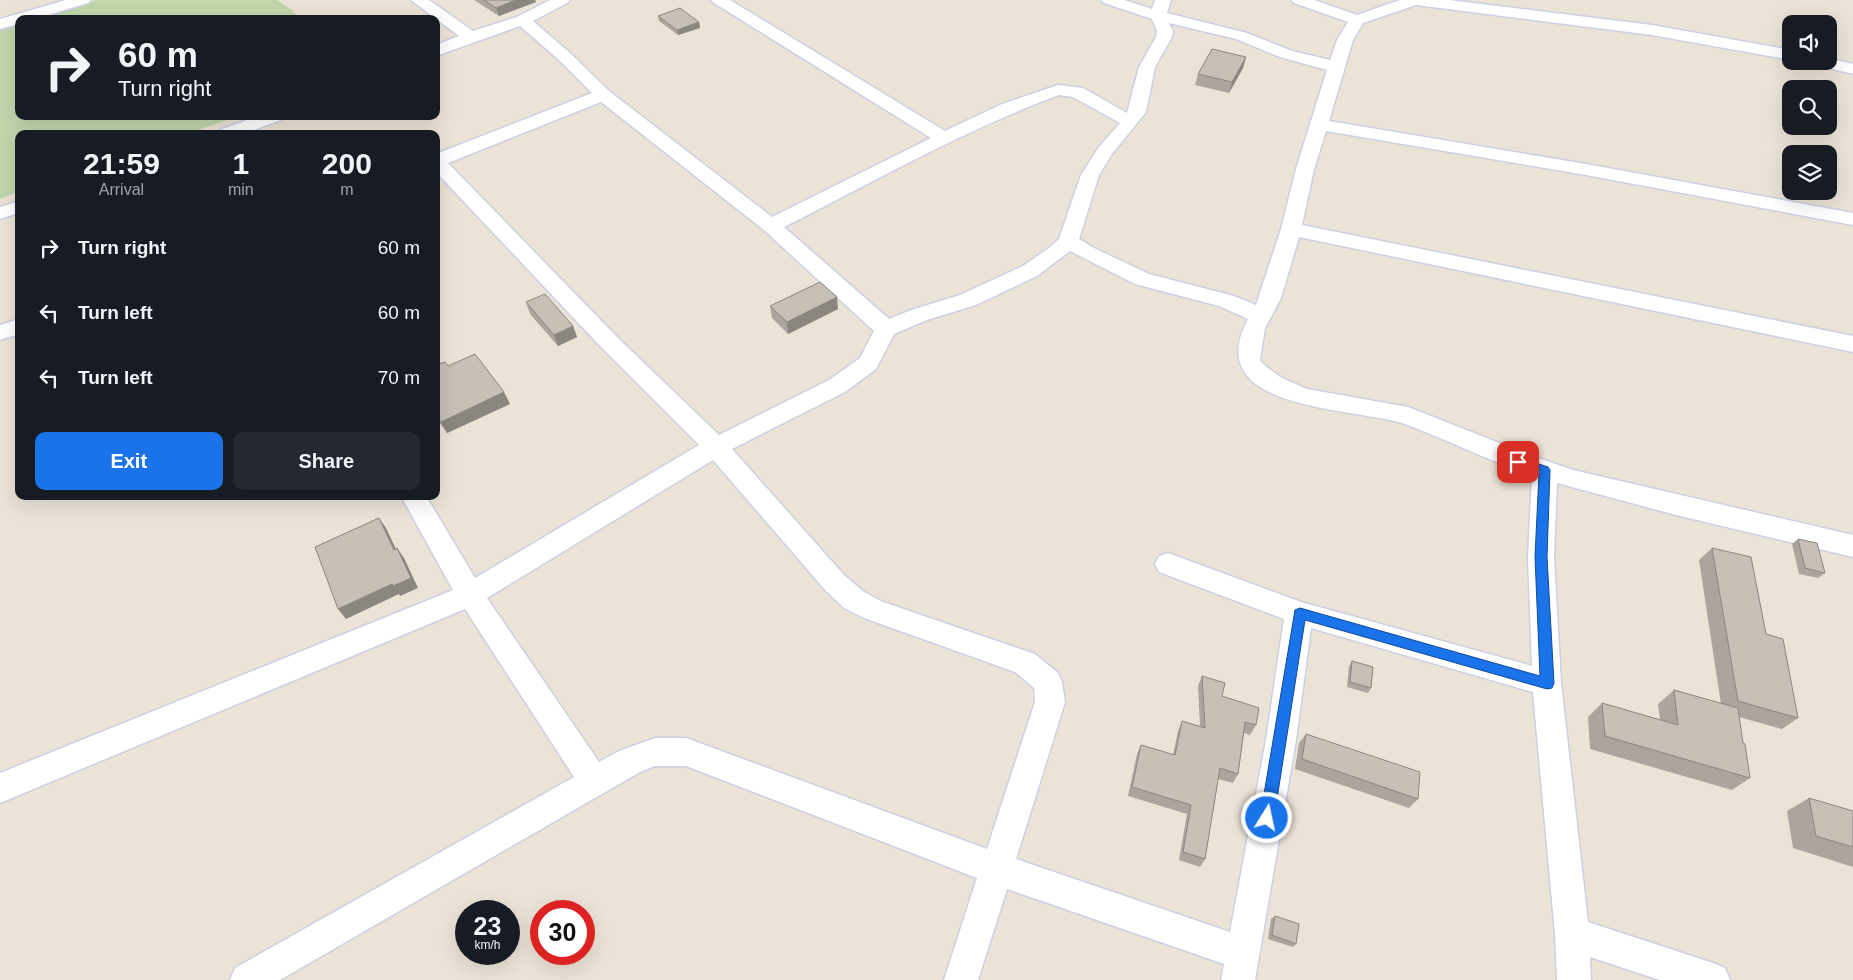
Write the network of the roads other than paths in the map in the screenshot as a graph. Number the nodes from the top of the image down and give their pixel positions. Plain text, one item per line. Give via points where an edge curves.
1 (83, 0) edge
2 (419, 0) edge
3 (562, 0) edge
4 (720, 0) edge
5 (1109, 0) edge
6 (1299, 0) edge
7 (1418, 0) edge
8 (1160, 8) edge
9 (31, 15) edge
10 (15, 20) edge
11 (523, 20) junction
12 (1358, 20) junction
13 (0, 24) edge
14 (471, 36) junction
15 (440, 49) edge
16 (1782, 53) edge
17 (1837, 65) edge
18 (1337, 67) junction
19 (1853, 69) edge
20 (603, 95) junction
21 (264, 120) edge
22 (1130, 121) junction
23 (1319, 124) junction
24 (237, 130) edge
25 (944, 138) junction
26 (440, 159) edge
27 (440, 165) edge
28 (15, 208) edge
29 (0, 213) edge
30 (1853, 219) edge
31 (771, 226) junction
32 (1291, 229) junction
33 (1068, 240) junction
34 (1262, 316) junction
35 (15, 328) edge
36 (886, 329) junction
37 (0, 334) edge
38 (1853, 344) edge
39 (716, 447) junction
40 (1544, 470) junction
41 (414, 500) edge
42 (1853, 546) edge
43 (1168, 564) dead end
44 (470, 596) junction
45 (1300, 613) junction
46 (1547, 683) junction
47 (594, 782) junction
48 (0, 788) edge
49 (996, 869) junction
50 (1572, 934) junction
51 (1240, 967) edge
52 (248, 980) edge
53 (960, 980) edge
54 (1574, 980) edge
55 (1713, 980) edge

1 - 9 street
2 - 14 street
3 - 11 street
4 - 25 street
5 - 8 street
6 - 12 street
7 - 12 street
7 - 16 street via 1655,30
8 - 18 street via 1286,54
8 - 22 street via 1164,37 1147,67 1137,112
10 - 13 street
11 - 14 street
11 - 20 street
12 - 18 street via 1345,40
14 - 15 street
17 - 19 street
18 - 23 street
20 - 26 street
20 - 31 street
21 - 24 street
22 - 25 street via 1077,92 1058,90 1008,108
22 - 33 street via 1090,175
23 - 30 street via 1608,172
23 - 32 street
25 - 31 street
27 - 39 street via 610,343
28 - 29 street
31 - 36 street
32 - 34 street
32 - 38 street
33 - 34 street via 1087,253 1142,279 1226,301
33 - 36 street via 1030,272 968,300 919,314
34 - 40 street via 1254,328 1249,360 1254,370 1272,383 1303,397 1408,416
35 - 37 street
36 - 39 street via 868,363 837,386
39 - 44 street via 663,476
39 - 49 street via 835,584 854,600 1025,663 1048,682 1050,702
40 - 42 street
40 - 46 street via 1541,557
41 - 44 street
43 - 45 street
44 - 47 street
44 - 48 street
45 - 46 street
45 - 51 street
46 - 50 street
47 - 49 street via 630,761 655,752 686,752
47 - 52 street
49 - 51 street
49 - 53 street
50 - 54 street
50 - 55 street

